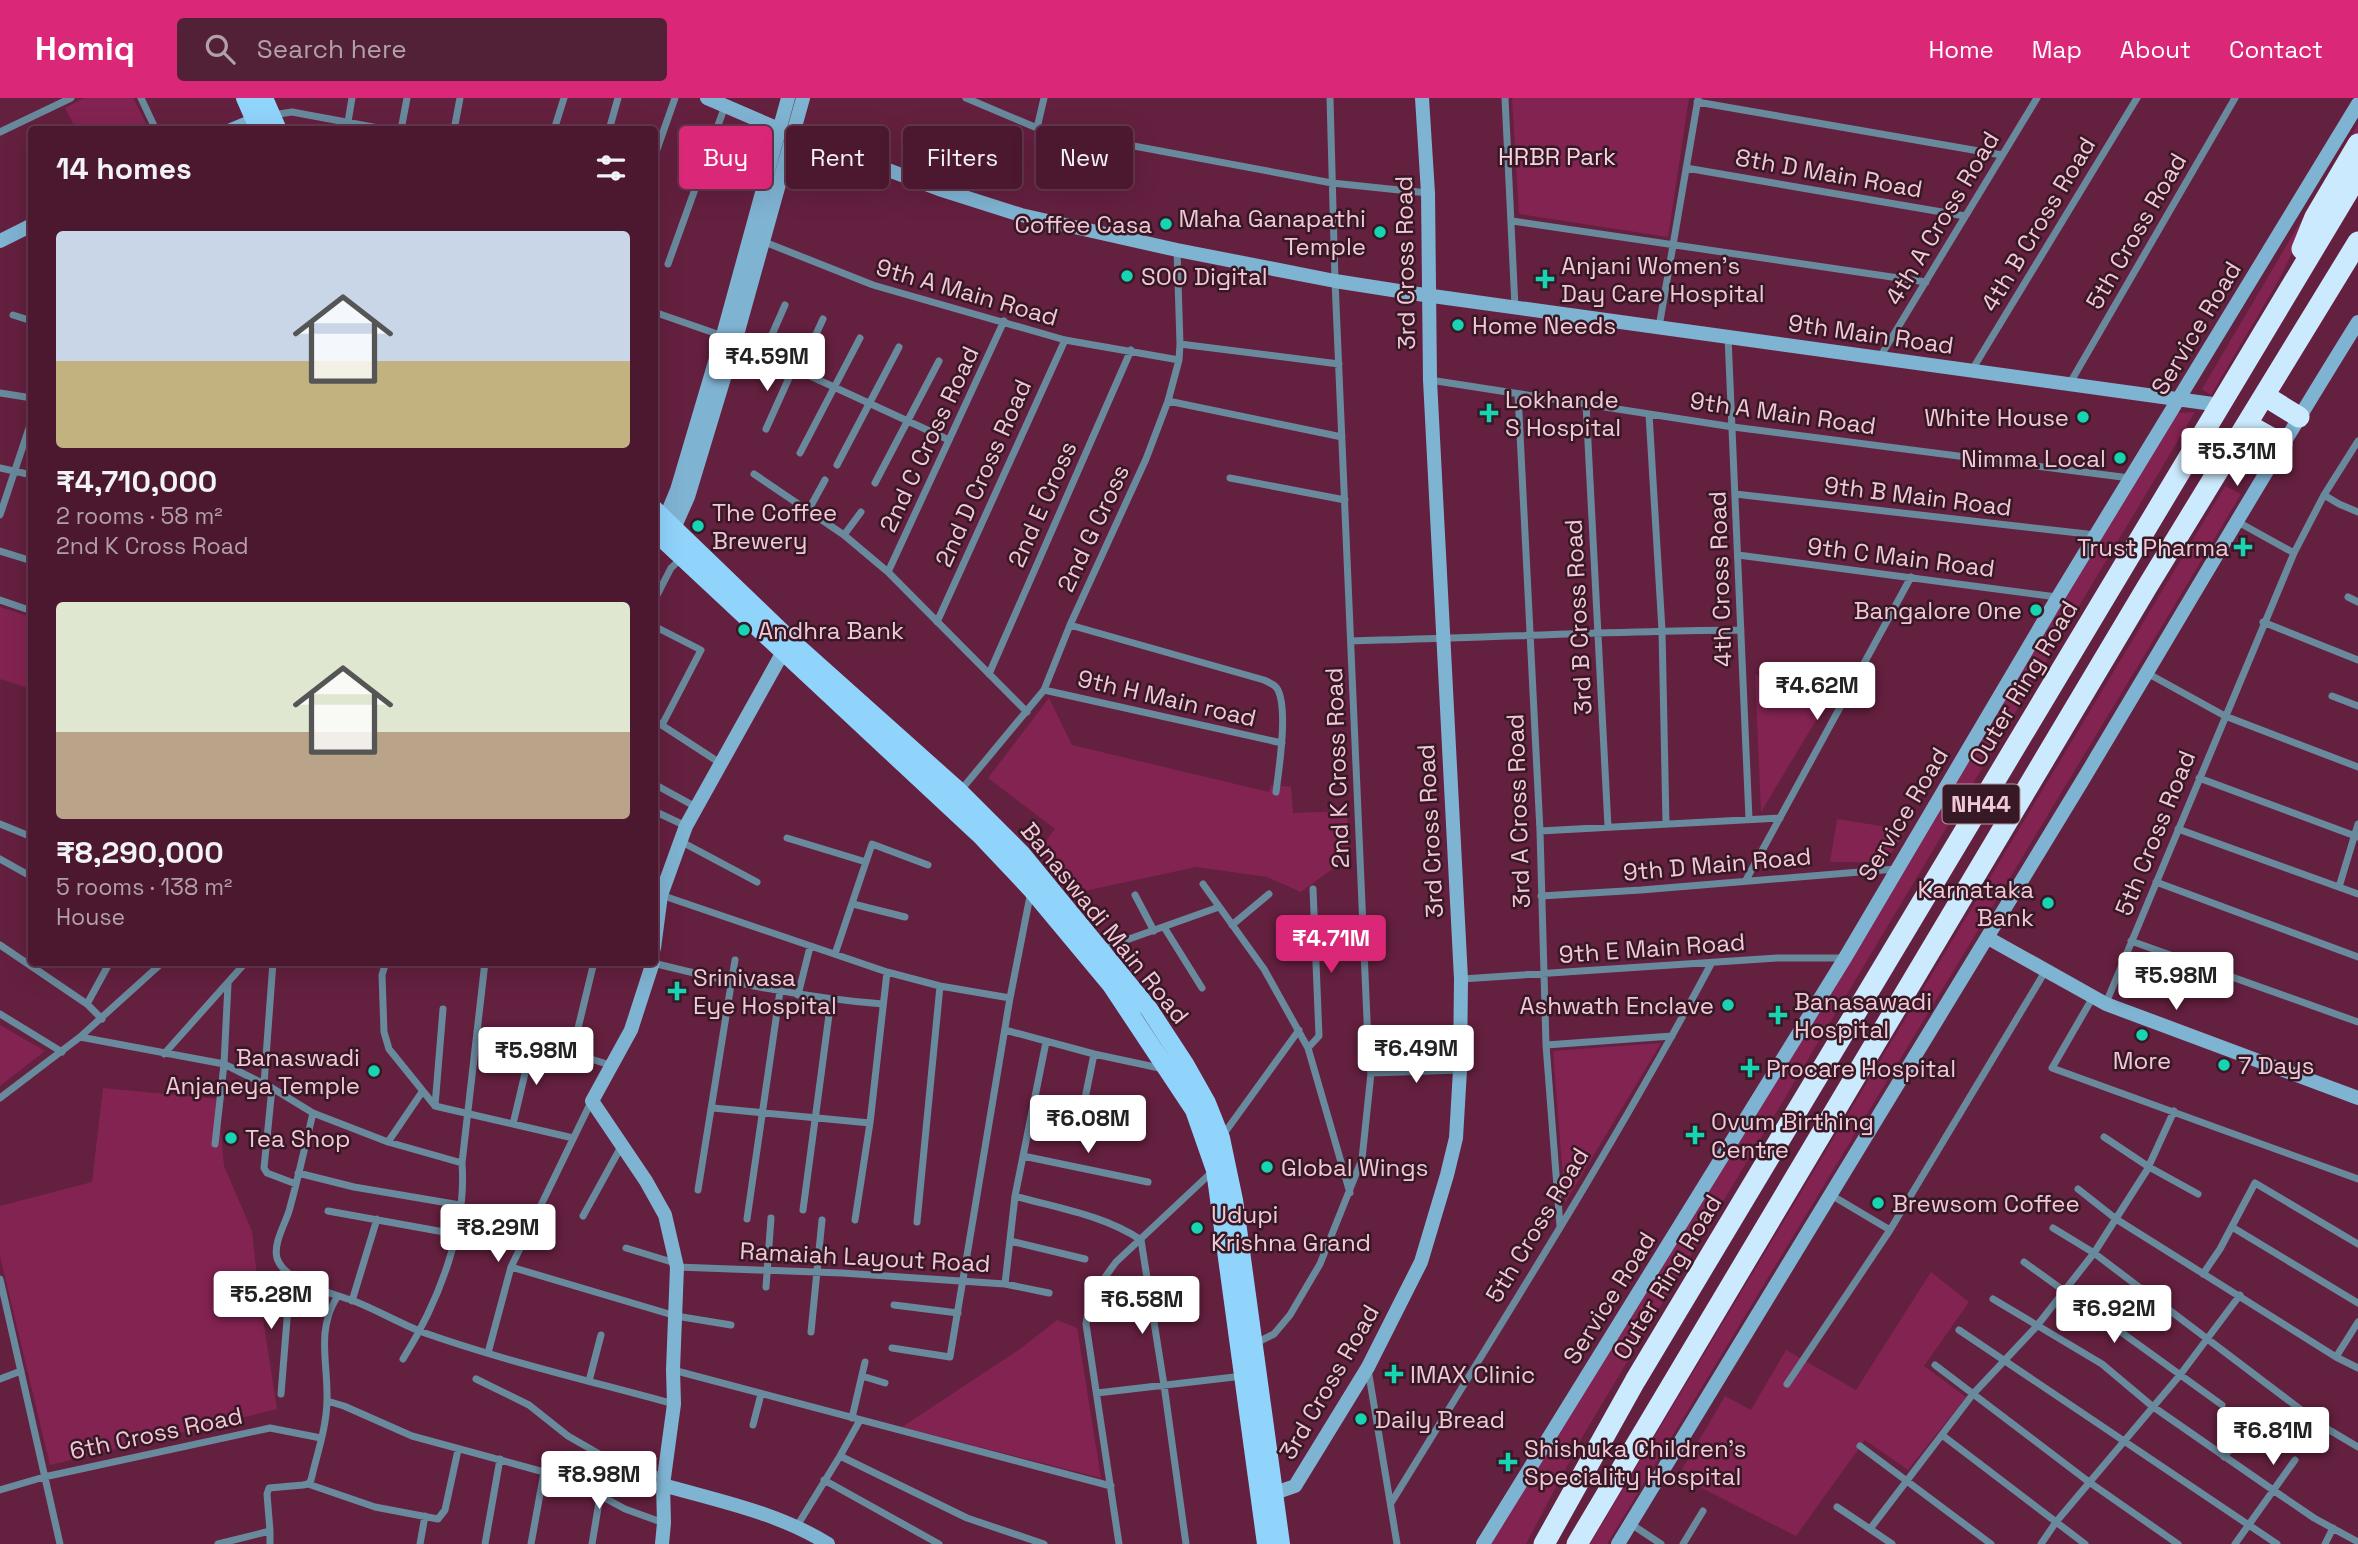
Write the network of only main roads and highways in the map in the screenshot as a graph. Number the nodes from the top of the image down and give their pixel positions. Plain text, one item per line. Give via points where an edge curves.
1 (245, 98) edge
2 (264, 98) edge
3 (266, 123) edge
4 (2358, 144) edge
5 (2358, 175) edge
6 (2358, 242) edge
7 (2358, 259) edge
8 (2281, 303) junction
9 (2309, 323) junction
10 (2265, 397) junction
11 (2299, 417) road end
12 (2248, 425) junction
13 (2282, 444) road end
14 (663, 527) edge
15 (686, 551) junction
16 (1036, 884) junction
17 (1221, 1165) junction
18 (1267, 1496) junction
19 (1266, 1544) edge
20 (1280, 1544) edge
21 (1544, 1544) edge
22 (1577, 1544) edge

1 - 3 main road
2 - 3 main road
4 - 8 highway via 2315,217
5 - 8 highway, Outer Ring Road / NH44
6 - 9 highway, NH44
7 - 9 highway
8 - 21 highway, Outer Ring Road / NH44 via 1635,1381
9 - 10 highway, NH44
10 - 11 highway
10 - 12 highway, NH44
12 - 13 highway
12 - 22 highway, NH44
14 - 15 main road, Banaswadi Main Road
15 - 16 main road, Banaswadi Main Road via 783,652
15 - 16 main road, Banaswadi Main Road via 960,792 1020,853
16 - 17 main road, Banaswadi Main Road via 1111,985 1194,1110
16 - 17 main road, Banaswadi Main Road via 1100,949 1149,1009 1207,1103 1221,1138
17 - 18 main road, Banaswadi Main Road via 1244,1376
17 - 18 main road, Banaswadi Main Road via 1234,1200
18 - 19 main road, Banaswadi Main Road
18 - 20 main road, Banaswadi Main Road

